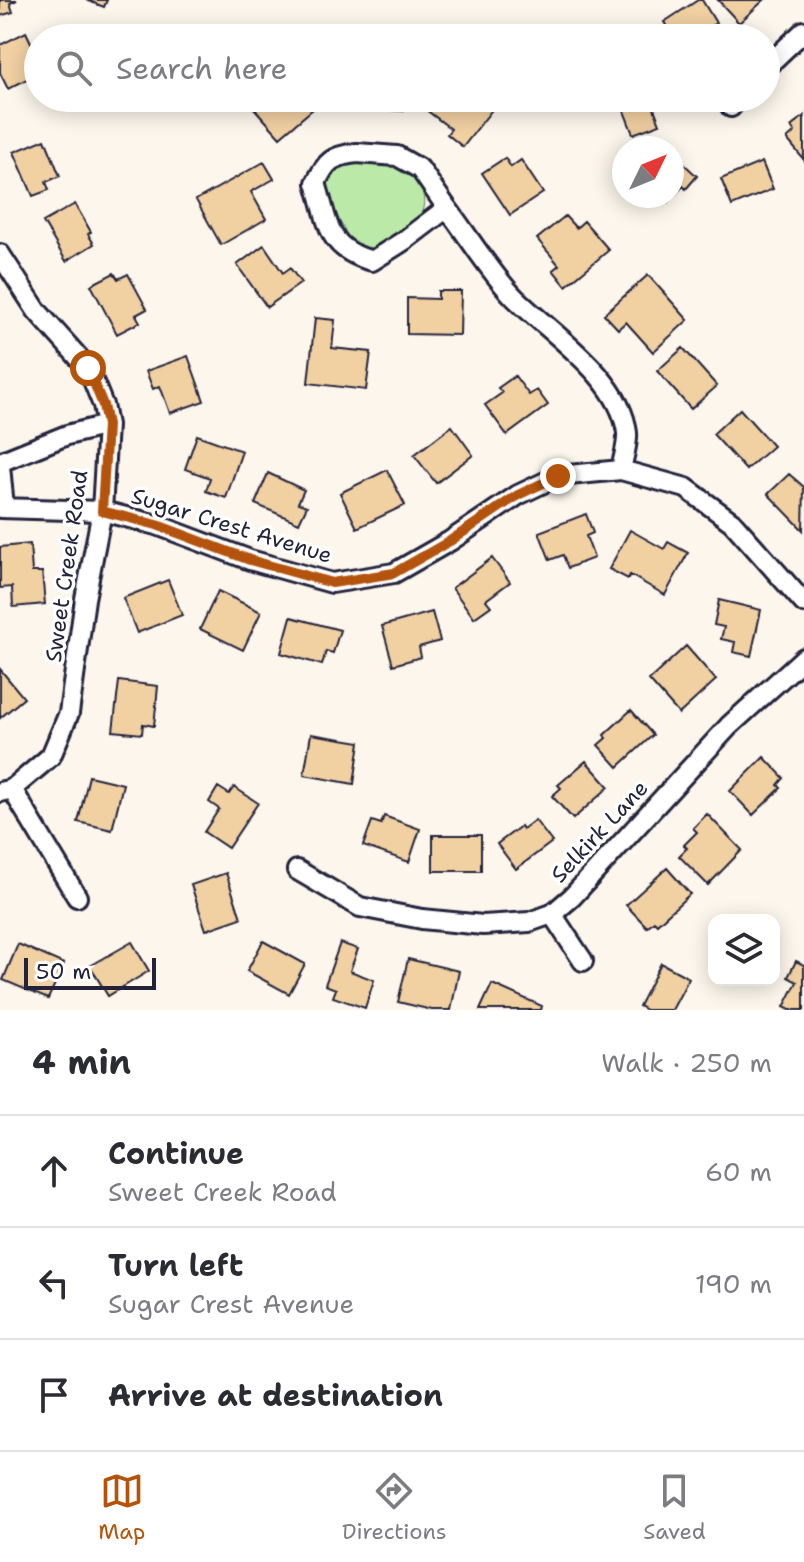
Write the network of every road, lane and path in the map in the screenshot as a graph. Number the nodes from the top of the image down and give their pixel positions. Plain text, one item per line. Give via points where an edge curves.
1 (804, 31) edge
2 (780, 54) edge
3 (447, 208) junction
4 (0, 254) edge
5 (107, 425) junction
6 (0, 464) edge
7 (621, 470) junction
8 (2, 507) edge
9 (102, 511) junction
10 (804, 603) edge
11 (804, 658) edge
12 (6, 791) edge
13 (297, 870) dead end
14 (77, 897) dead end
15 (552, 914) junction
16 (583, 961) dead end

1 - 2 street
3 - 3 street via 420,169 397,156 340,155 325,165 316,183 334,240 350,255 372,261
3 - 7 street via 513,295 606,385 622,410 627,435
4 - 5 street, Sweet Creek Road via 37,311 88,368
5 - 6 street via 67,435
5 - 9 street, Sweet Creek Road
6 - 8 street
7 - 9 street, Sugar Crest Avenue via 558,476 518,495 394,573 332,583
7 - 10 street, Sugar Crest Avenue via 686,488 732,522
8 - 9 street, Sugar Crest Avenue
9 - 12 street, Sweet Creek Road via 69,713 51,756
11 - 15 street, Selkirk Lane via 729,726
12 - 14 street
13 - 15 street, Selkirk Lane via 360,907 422,919 483,925 529,922
15 - 16 street

